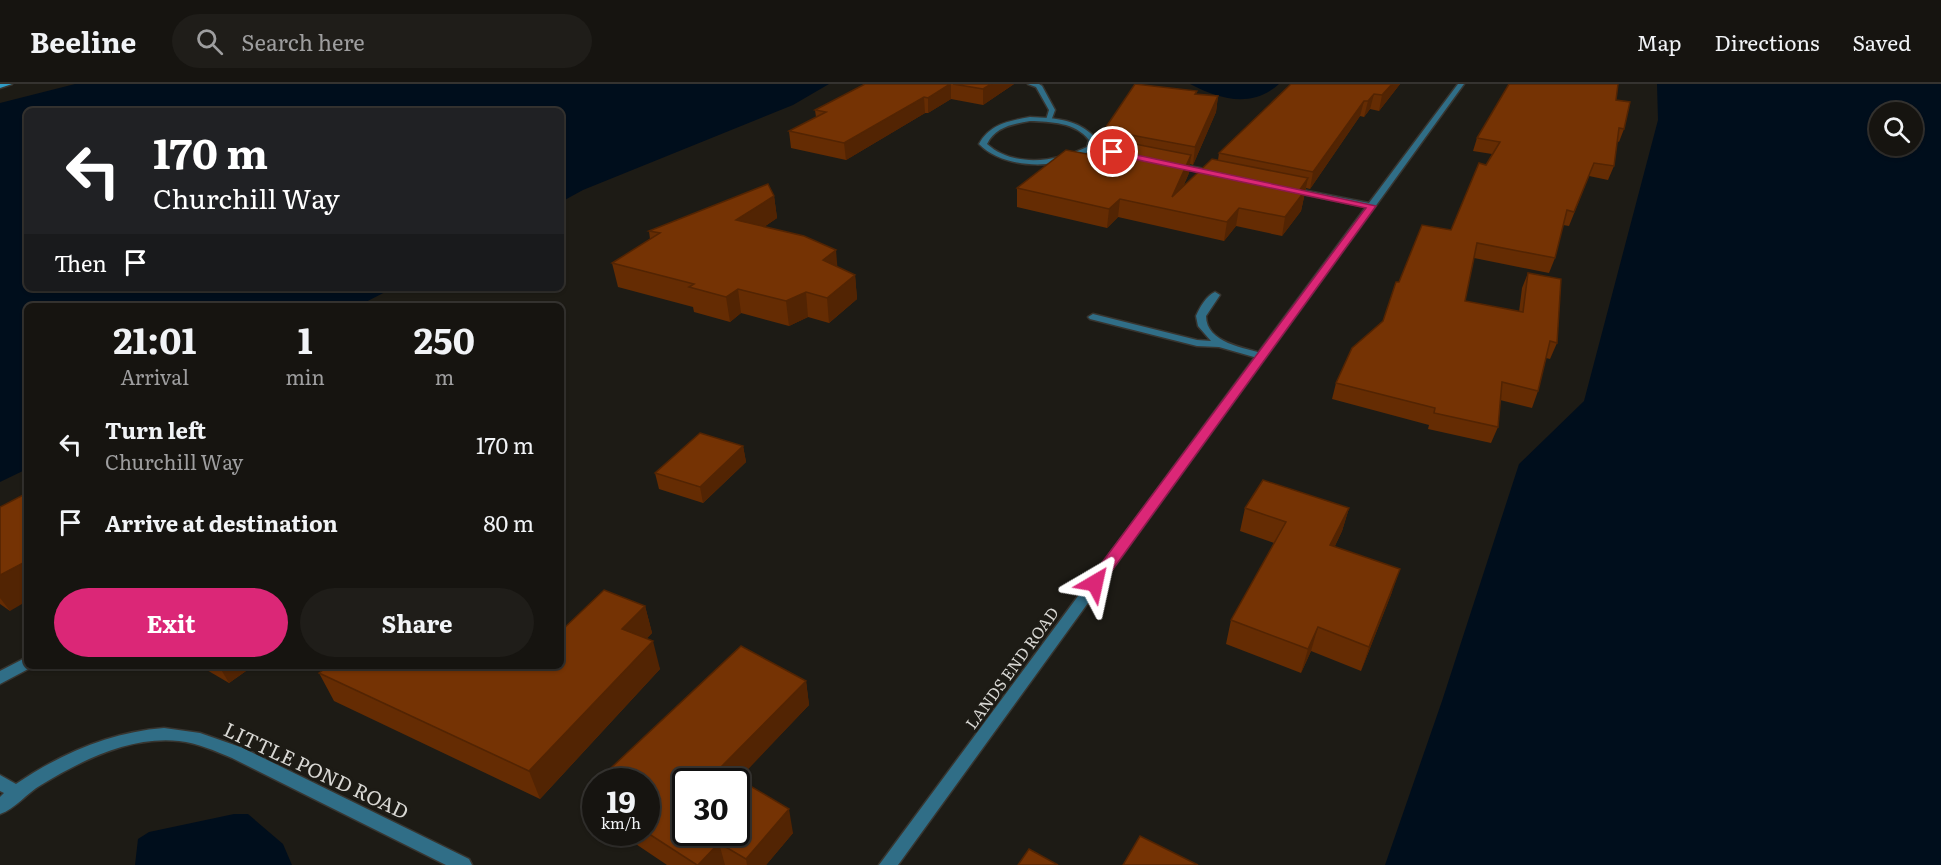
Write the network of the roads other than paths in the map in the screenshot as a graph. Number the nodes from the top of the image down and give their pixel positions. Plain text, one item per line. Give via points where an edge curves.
1 (9, 84) edge
2 (1031, 84) edge
3 (1461, 84) edge
4 (0, 86) edge
5 (1049, 120) junction
6 (1090, 147) junction
7 (1101, 150) edge
8 (1171, 164) edge
9 (1229, 177) edge
10 (1276, 186) edge
11 (1371, 206) junction
12 (1215, 295) dead end
13 (1093, 317) dead end
14 (1220, 344) junction
15 (1261, 356) junction
16 (24, 665) edge
17 (0, 678) edge
18 (0, 782) edge
19 (15, 792) junction
20 (0, 807) edge
21 (463, 865) edge
22 (888, 865) edge

1 - 4 main road
2 - 5 street via 1039,86 1052,110
3 - 11 street, LANDS END ROAD
5 - 6 street via 1089,134 1093,140
5 - 6 street via 1030,119 1002,126 986,137 983,144 1001,156 1037,162 1055,161
6 - 7 street
8 - 9 street
10 - 11 street
11 - 15 street, LANDS END ROAD
12 - 14 street via 1199,318
13 - 14 street via 1197,343
14 - 15 street
15 - 22 street, LANDS END ROAD
16 - 17 street
18 - 19 street
19 - 20 street, LITTLE POND ROAD
19 - 21 street, LITTLE POND ROAD via 87,754 128,738 164,734 197,738 251,760

